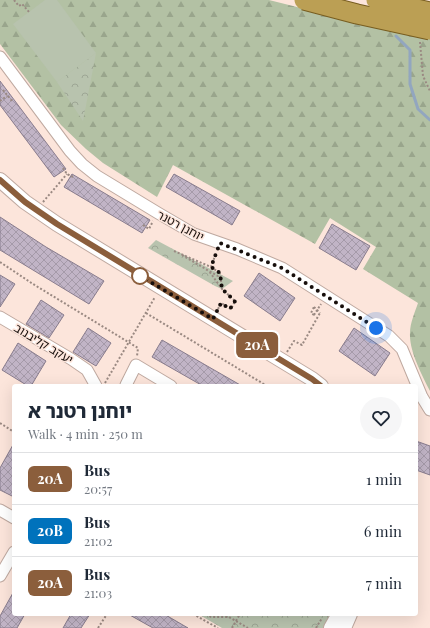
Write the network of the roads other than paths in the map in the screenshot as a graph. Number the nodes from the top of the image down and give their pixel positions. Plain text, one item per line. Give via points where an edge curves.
1 (304, 0) edge
2 (376, 0) edge
3 (430, 12) edge
4 (424, 34) edge
5 (0, 57) edge
6 (0, 180) edge
7 (0, 317) edge
8 (95, 384) edge
9 (128, 384) edge
10 (168, 384) edge
11 (318, 384) edge
12 (417, 384) edge
13 (418, 387) edge
14 (430, 410) edge
15 (0, 510) edge
16 (12, 517) edge
17 (12, 555) edge
18 (0, 576) edge
19 (338, 616) edge
20 (349, 616) edge
21 (331, 628) edge
22 (344, 628) edge

1 - 4 highway, bridge
2 - 3 highway, bridge
5 - 12 street, יוחנן רטנר via 82,164 194,234 282,268 388,336 402,349
6 - 11 street via 30,206 57,224
7 - 8 street, יעקב קליבנוב via 87,370
9 - 10 street via 136,365
13 - 14 street, יוחנן רטנר
15 - 16 street
17 - 18 street
19 - 21 street
20 - 22 street

